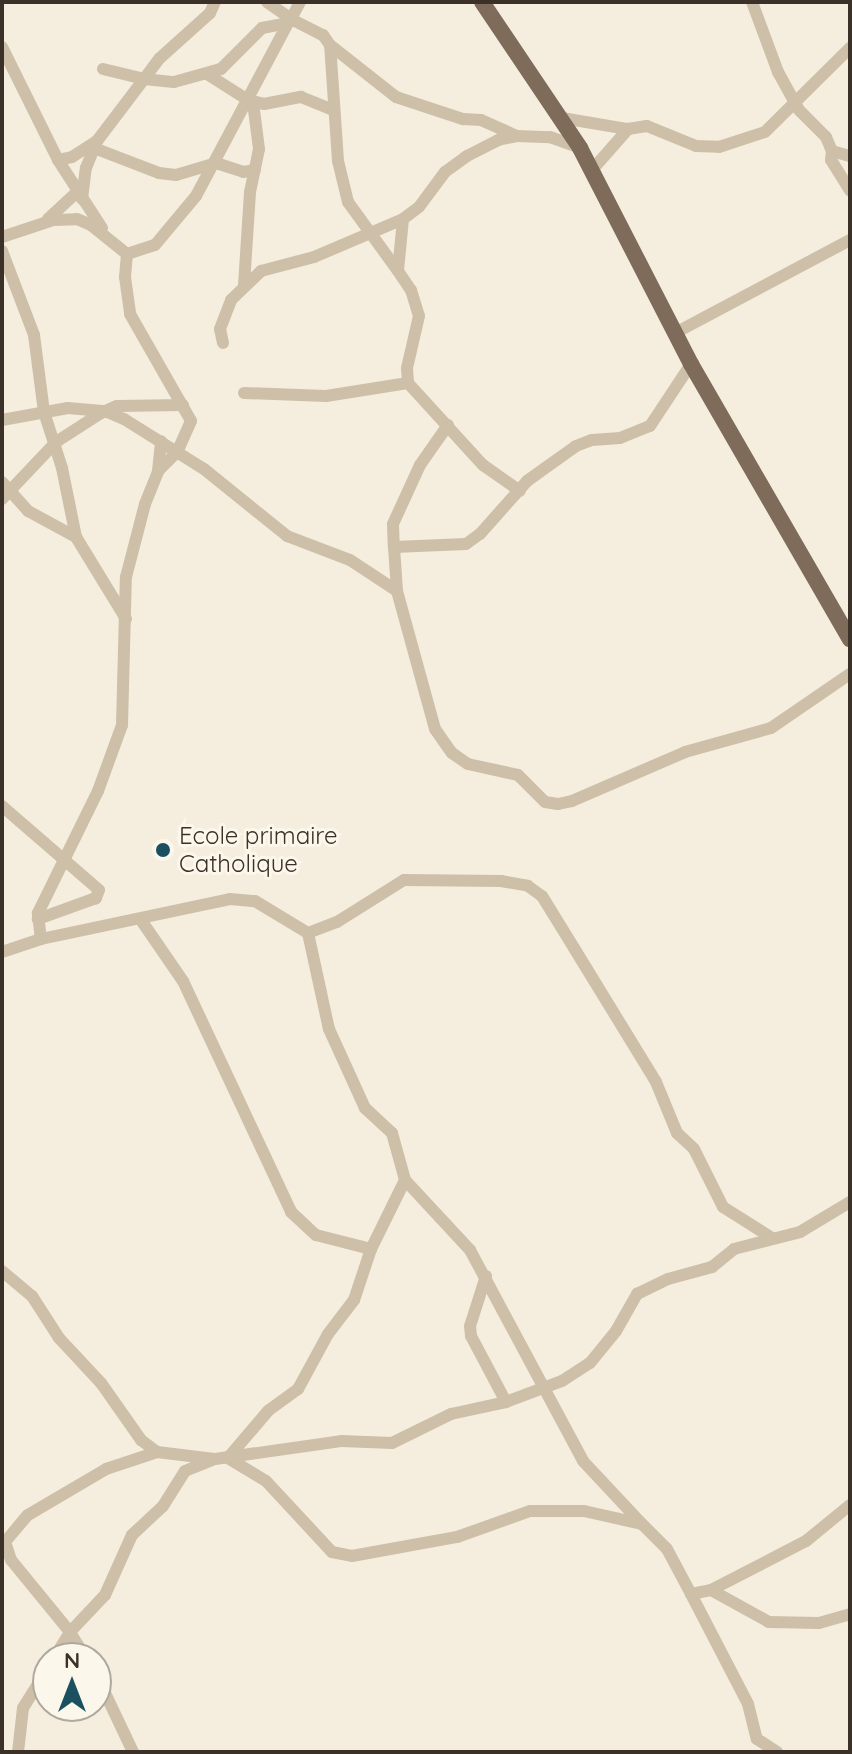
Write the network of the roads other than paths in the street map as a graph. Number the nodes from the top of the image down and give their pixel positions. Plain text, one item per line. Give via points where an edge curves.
1 (215, 2) edge
2 (267, 2) edge
3 (300, 2) edge
4 (482, 2) edge
5 (752, 2) edge
6 (290, 21) junction
7 (330, 45) junction
8 (2, 47) edge
9 (850, 48) edge
10 (103, 69) dead end
11 (207, 74) junction
12 (144, 79) junction
13 (250, 101) junction
14 (796, 104) junction
15 (334, 110) junction
16 (562, 118) junction
17 (628, 129) junction
18 (517, 136) junction
19 (96, 144) junction
20 (580, 148) junction
21 (832, 151) junction
22 (850, 156) edge
23 (58, 160) junction
24 (216, 163) junction
25 (255, 170) junction
26 (592, 170) junction
27 (844, 172) edge
28 (850, 190) edge
29 (80, 195) junction
30 (403, 219) junction
31 (40, 226) junction
32 (370, 235) junction
33 (2, 237) edge
34 (108, 238) junction
35 (850, 240) edge
36 (2, 251) edge
37 (127, 254) junction
38 (398, 271) junction
39 (244, 285) junction
40 (675, 333) junction
41 (223, 343) dead end
42 (691, 364) junction
43 (408, 383) junction
44 (244, 393) dead end
45 (183, 405) junction
46 (105, 411) junction
47 (44, 412) junction
48 (2, 420) edge
49 (448, 425) junction
50 (161, 441) junction
51 (53, 445) junction
52 (177, 452) junction
53 (158, 471) junction
54 (5, 491) edge
55 (520, 491) junction
56 (76, 537) junction
57 (394, 547) junction
58 (397, 591) junction
59 (127, 620) junction
60 (850, 639) edge
61 (850, 674) edge
62 (2, 806) edge
63 (64, 856) junction
64 (38, 919) junction
65 (141, 920) junction
66 (308, 933) junction
67 (41, 939) junction
68 (2, 952) edge
69 (405, 1180) junction
70 (850, 1202) edge
71 (772, 1238) junction
72 (371, 1249) junction
73 (2, 1271) edge
74 (486, 1276) junction
75 (545, 1386) junction
76 (506, 1402) junction
77 (157, 1452) junction
78 (222, 1458) junction
79 (850, 1505) edge
80 (642, 1524) junction
81 (3, 1542) edge
82 (711, 1590) junction
83 (691, 1594) junction
84 (850, 1614) edge
85 (70, 1632) junction
86 (64, 1642) edge
87 (76, 1642) edge
88 (32, 1694) edge
89 (112, 1708) edge
90 (18, 1752) edge
91 (133, 1752) edge
92 (777, 1752) edge

1 - 12 street
2 - 6 street
3 - 6 street
4 - 16 main road
5 - 14 street
6 - 7 street via 323,35
6 - 11 street via 262,28 221,69
6 - 13 street
7 - 15 street
7 - 18 street via 396,97 481,120
8 - 23 street
9 - 14 street
10 - 12 street
11 - 12 street via 174,82
11 - 13 street
12 - 19 street
13 - 15 street via 264,104 301,97
13 - 24 street
13 - 25 street via 259,149
14 - 17 street via 765,132 719,147 696,146 647,126
14 - 21 street
15 - 32 street via 348,202
16 - 17 street
16 - 20 main road
17 - 26 street
18 - 20 street via 550,137
18 - 30 street via 498,140 445,172 427,199
19 - 23 street
19 - 24 street via 159,173 176,175
19 - 29 street
20 - 26 main road
21 - 22 street
21 - 27 street via 831,160
23 - 29 street
24 - 25 street via 243,172
24 - 37 street via 155,245
25 - 39 street
26 - 40 main road
27 - 28 street
29 - 31 street
29 - 34 street
30 - 32 street
30 - 38 street
31 - 33 street
31 - 34 street via 77,219
32 - 38 street
32 - 39 street via 261,271
34 - 37 street
35 - 40 street
36 - 47 street via 34,335
37 - 45 street via 130,314
38 - 43 street via 419,316
39 - 41 street via 231,300 220,329
40 - 42 main road
42 - 55 street via 650,426 576,446
42 - 60 main road
43 - 44 street via 326,396
43 - 49 street
45 - 46 street via 117,406
45 - 52 street via 191,421
46 - 47 street
46 - 50 street
46 - 51 street
47 - 48 street
47 - 51 street
49 - 55 street via 483,465
49 - 57 street via 420,465 393,524
50 - 52 street
50 - 53 street
51 - 54 street
51 - 56 street
52 - 53 street
52 - 58 street via 287,536 350,560
53 - 59 street via 126,577
54 - 56 street via 28,511
55 - 57 street via 466,544
56 - 59 street
57 - 58 street
58 - 61 street via 435,729 452,753 468,764 518,775 539,798 558,804 685,752 771,728
59 - 63 street via 122,725 98,791
62 - 63 street
63 - 64 street
63 - 64 street via 98,887 99,896
64 - 67 street
65 - 66 street via 243,900 255,901
65 - 67 street
65 - 72 street via 183,981 291,1212 316,1235
66 - 69 street via 329,1029 365,1108 392,1133
66 - 71 street via 337,922 404,880 528,886 542,896 583,961 723,1207
67 - 68 street
69 - 72 street
69 - 74 street via 470,1250
70 - 71 street via 800,1232
71 - 75 street via 734,1249 712,1267 637,1294 590,1363
72 - 78 street via 354,1300 298,1389
73 - 77 street via 32,1296 59,1338 101,1383 141,1440
74 - 75 street
74 - 76 street via 471,1336
75 - 76 street
75 - 80 street via 583,1461
76 - 78 street via 451,1414 392,1443 341,1441
77 - 78 street
77 - 81 street via 106,1469 28,1515
78 - 80 street via 266,1481 332,1552 352,1556 457,1537 530,1511 584,1511
78 - 85 street via 179,1477 163,1506 132,1535 105,1595
79 - 82 street via 806,1541
80 - 83 street via 667,1549
81 - 85 street via 11,1560
82 - 83 street
82 - 84 street via 769,1622 819,1623
83 - 92 street via 748,1704 757,1739
85 - 86 street
85 - 87 street
88 - 90 street via 23,1708
89 - 91 street

